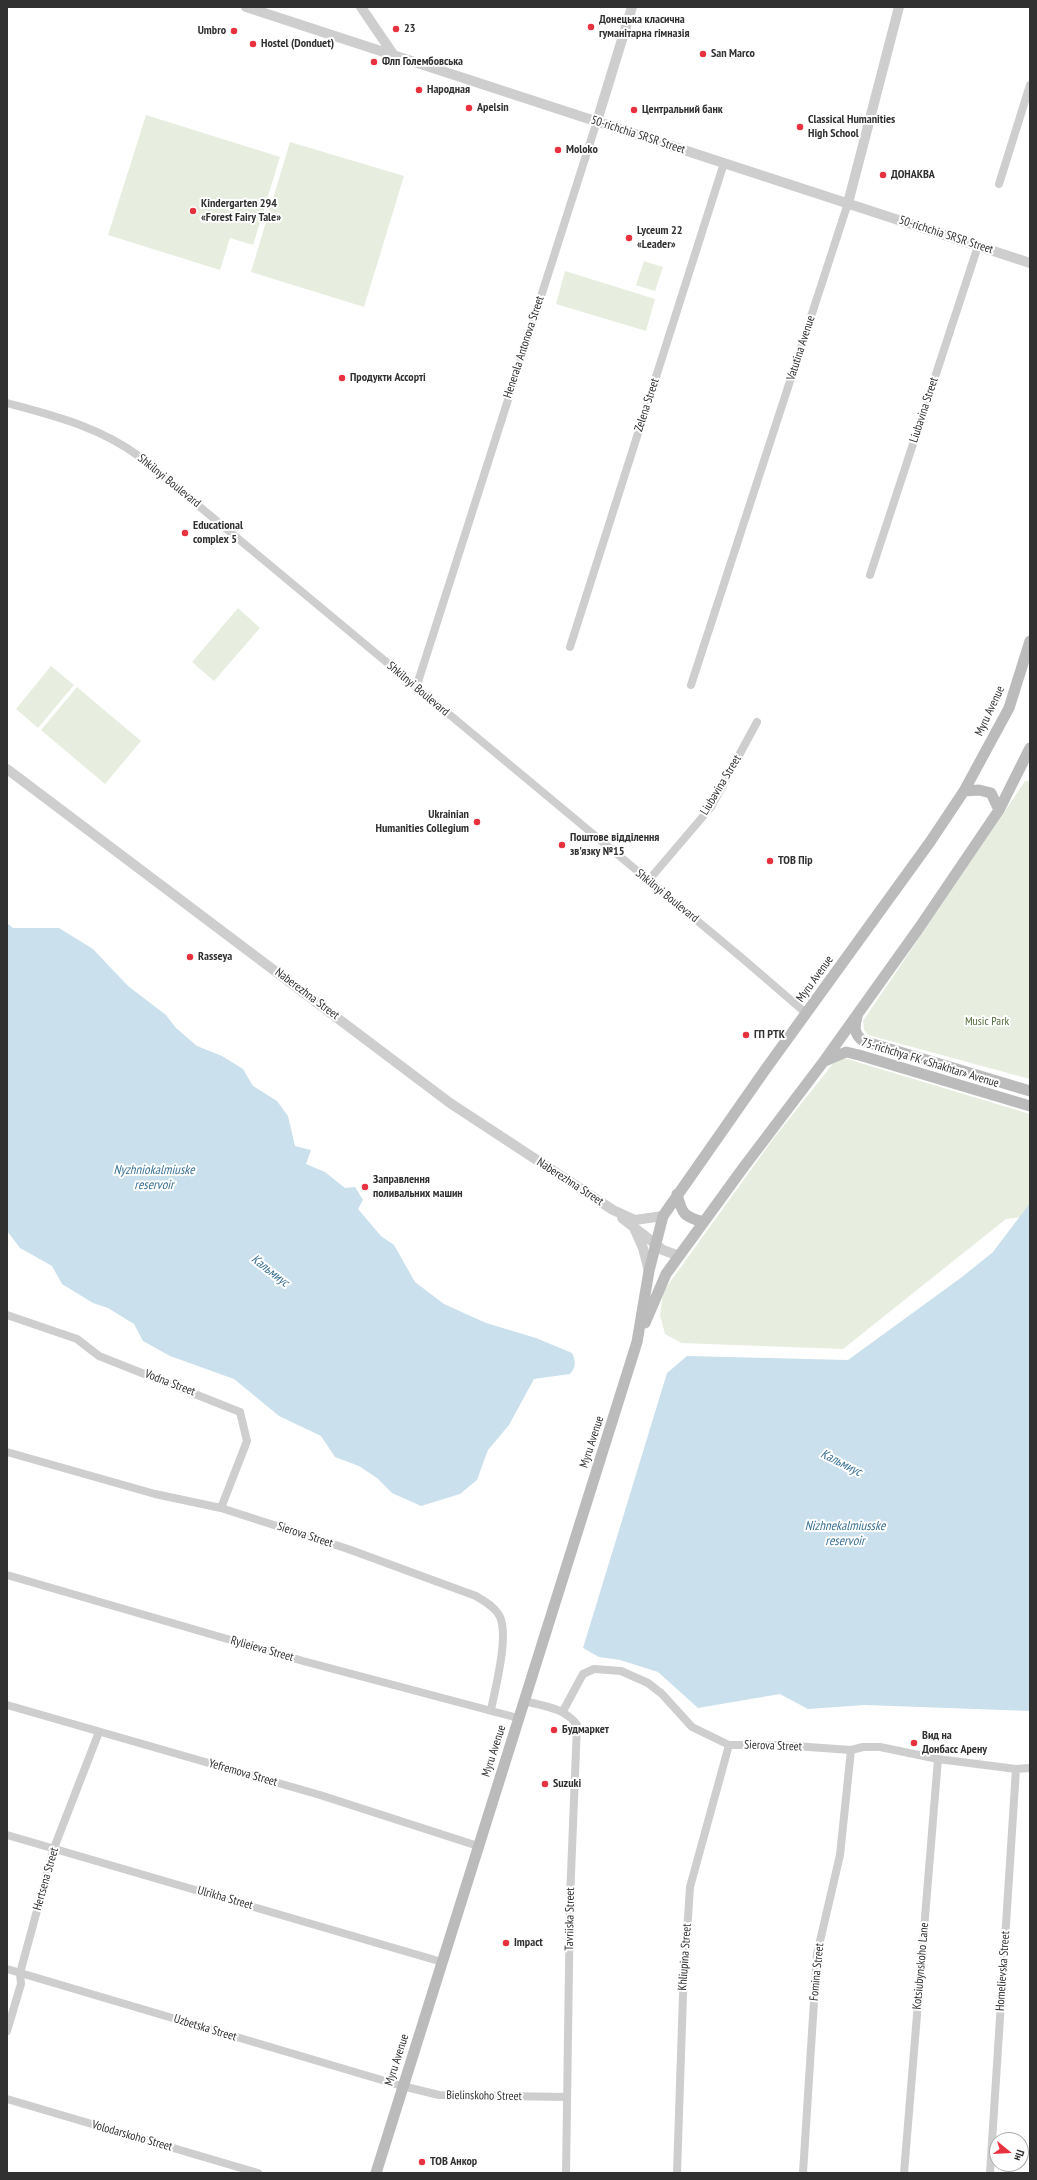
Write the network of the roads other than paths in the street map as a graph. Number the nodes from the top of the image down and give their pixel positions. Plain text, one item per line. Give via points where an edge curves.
1 (246, 7) edge
2 (361, 7) edge
3 (632, 7) edge
4 (899, 7) edge
5 (393, 54) junction
6 (1030, 85) edge
7 (597, 122) junction
8 (724, 163) junction
9 (999, 184) dead end
10 (848, 203) junction
11 (978, 246) junction
12 (1030, 262) edge
13 (7, 403) edge
14 (870, 575) dead end
15 (1030, 641) edge
16 (570, 647) dead end
17 (691, 685) dead end
18 (416, 688) junction
19 (757, 722) dead end
20 (1030, 748) edge
21 (7, 768) edge
22 (964, 791) junction
23 (999, 810) junction
24 (648, 881) junction
25 (806, 1014) junction
26 (857, 1015) junction
27 (824, 1061) junction
28 (1030, 1091) edge
29 (1030, 1106) edge
30 (677, 1194) junction
31 (613, 1210) junction
32 (663, 1216) junction
33 (704, 1222) junction
34 (634, 1228) junction
35 (654, 1244) junction
36 (680, 1256) junction
37 (649, 1271) junction
38 (7, 1315) edge
39 (638, 1339) junction
40 (7, 1452) edge
41 (221, 1508) junction
42 (7, 1575) edge
43 (524, 1701) junction
44 (7, 1705) edge
45 (491, 1710) junction
46 (563, 1711) junction
47 (518, 1718) junction
48 (99, 1732) junction
49 (728, 1745) junction
50 (851, 1750) junction
51 (938, 1759) junction
52 (1016, 1768) junction
53 (1030, 1768) edge
54 (7, 1835) edge
55 (478, 1846) junction
56 (54, 1848) junction
57 (442, 1962) junction
58 (7, 1969) edge
59 (20, 1973) junction
60 (7, 2031) edge
61 (402, 2086) junction
62 (567, 2097) junction
63 (7, 2099) edge
64 (258, 2173) edge
65 (376, 2173) edge
66 (566, 2173) edge
67 (677, 2173) edge
68 (803, 2173) edge
69 (904, 2173) edge
70 (990, 2173) edge

1 - 5 street, 50-richchia SRSR Street
2 - 5 street
3 - 7 street, Henerala Antonova Street
4 - 10 street, Vatutina Avenue
5 - 7 street, 50-richchia SRSR Street
6 - 9 street
7 - 8 street, 50-richchia SRSR Street
7 - 18 street, Henerala Antonova Street
8 - 10 street, 50-richchia SRSR Street
8 - 16 street, Zelena Street
10 - 11 street, 50-richchia SRSR Street
10 - 17 street, Vatutina Avenue
11 - 12 street, 50-richchia SRSR Street
11 - 14 street, Liubavina Street
13 - 18 street, Shkilnyi Boulevard via 92,429 120,443
15 - 22 main road, Myru Avenue via 1008,708
18 - 24 street, Shkilnyi Boulevard
19 - 24 street, Liubavina Street via 711,807
20 - 23 main road, Myru Avenue
21 - 31 street, Naberezhna Street via 450,1103
22 - 23 main road via 979,790 991,793
22 - 25 main road, Myru Avenue
23 - 26 main road, Myru Avenue
24 - 25 street, Shkilnyi Boulevard
25 - 30 main road, Myru Avenue
26 - 27 main road, Myru Avenue
26 - 28 main road, 75-richchya FK «Shakhtar» Avenue via 854,1027 858,1037 864,1041
27 - 29 main road, 75-richchya FK «Shakhtar» Avenue via 846,1052 859,1054
27 - 33 main road, Myru Avenue
30 - 32 main road, Myru Avenue
30 - 33 main road via 685,1216
31 - 32 street via 635,1220
31 - 34 street
32 - 35 main road, Myru Avenue
33 - 36 main road, Myru Avenue
34 - 35 street
34 - 37 street
35 - 36 street
35 - 37 main road, Myru Avenue
36 - 39 main road, Myru Avenue via 666,1274
37 - 39 main road, Myru Avenue
38 - 41 street, Vodna Street via 77,1339 99,1356 240,1412 247,1441
39 - 43 main road, Myru Avenue
40 - 41 street, Sierova Street via 155,1494
41 - 45 street, Sierova Street via 348,1549 476,1596 490,1604 500,1616 502,1648
42 - 45 street, Rylieieva Street via 274,1653
43 - 46 street
43 - 47 main road, Myru Avenue
44 - 48 street, Yefremova Street
45 - 47 street, Rylieieva Street
46 - 49 street, Sierova Street via 583,1674 594,1669 621,1671 648,1683 662,1694 692,1727
46 - 62 street, Tavriiska Street via 571,1716 577,1725 570,1899
47 - 55 main road, Myru Avenue
48 - 55 street, Yefremova Street via 320,1795
48 - 56 street, Hertsena Street
49 - 50 street, Sierova Street via 780,1745
49 - 67 street, Khliupina Street via 690,1887 683,1995
50 - 51 street, Sierova Street via 880,1747
50 - 68 street, Fomina Street via 840,1855 817,1954
51 - 52 street, Sierova Street
51 - 69 street, Kotsiubynskoho Lane
52 - 53 street, Sierova Street
52 - 70 street, Homelievska Street
54 - 56 street, Ulrikha Street
55 - 57 main road, Myru Avenue
56 - 57 street, Ulrikha Street
56 - 59 street, Hertsena Street
57 - 61 main road, Myru Avenue
58 - 59 street, Uzbetska Street
59 - 60 street, Hertsena Street via 21,1984
59 - 61 street, Uzbetska Street
61 - 62 street, Bielinskoho Street via 439,2095
61 - 65 main road, Myru Avenue
62 - 66 street, Tavriiska Street
63 - 64 street, Volodarskoho Street

